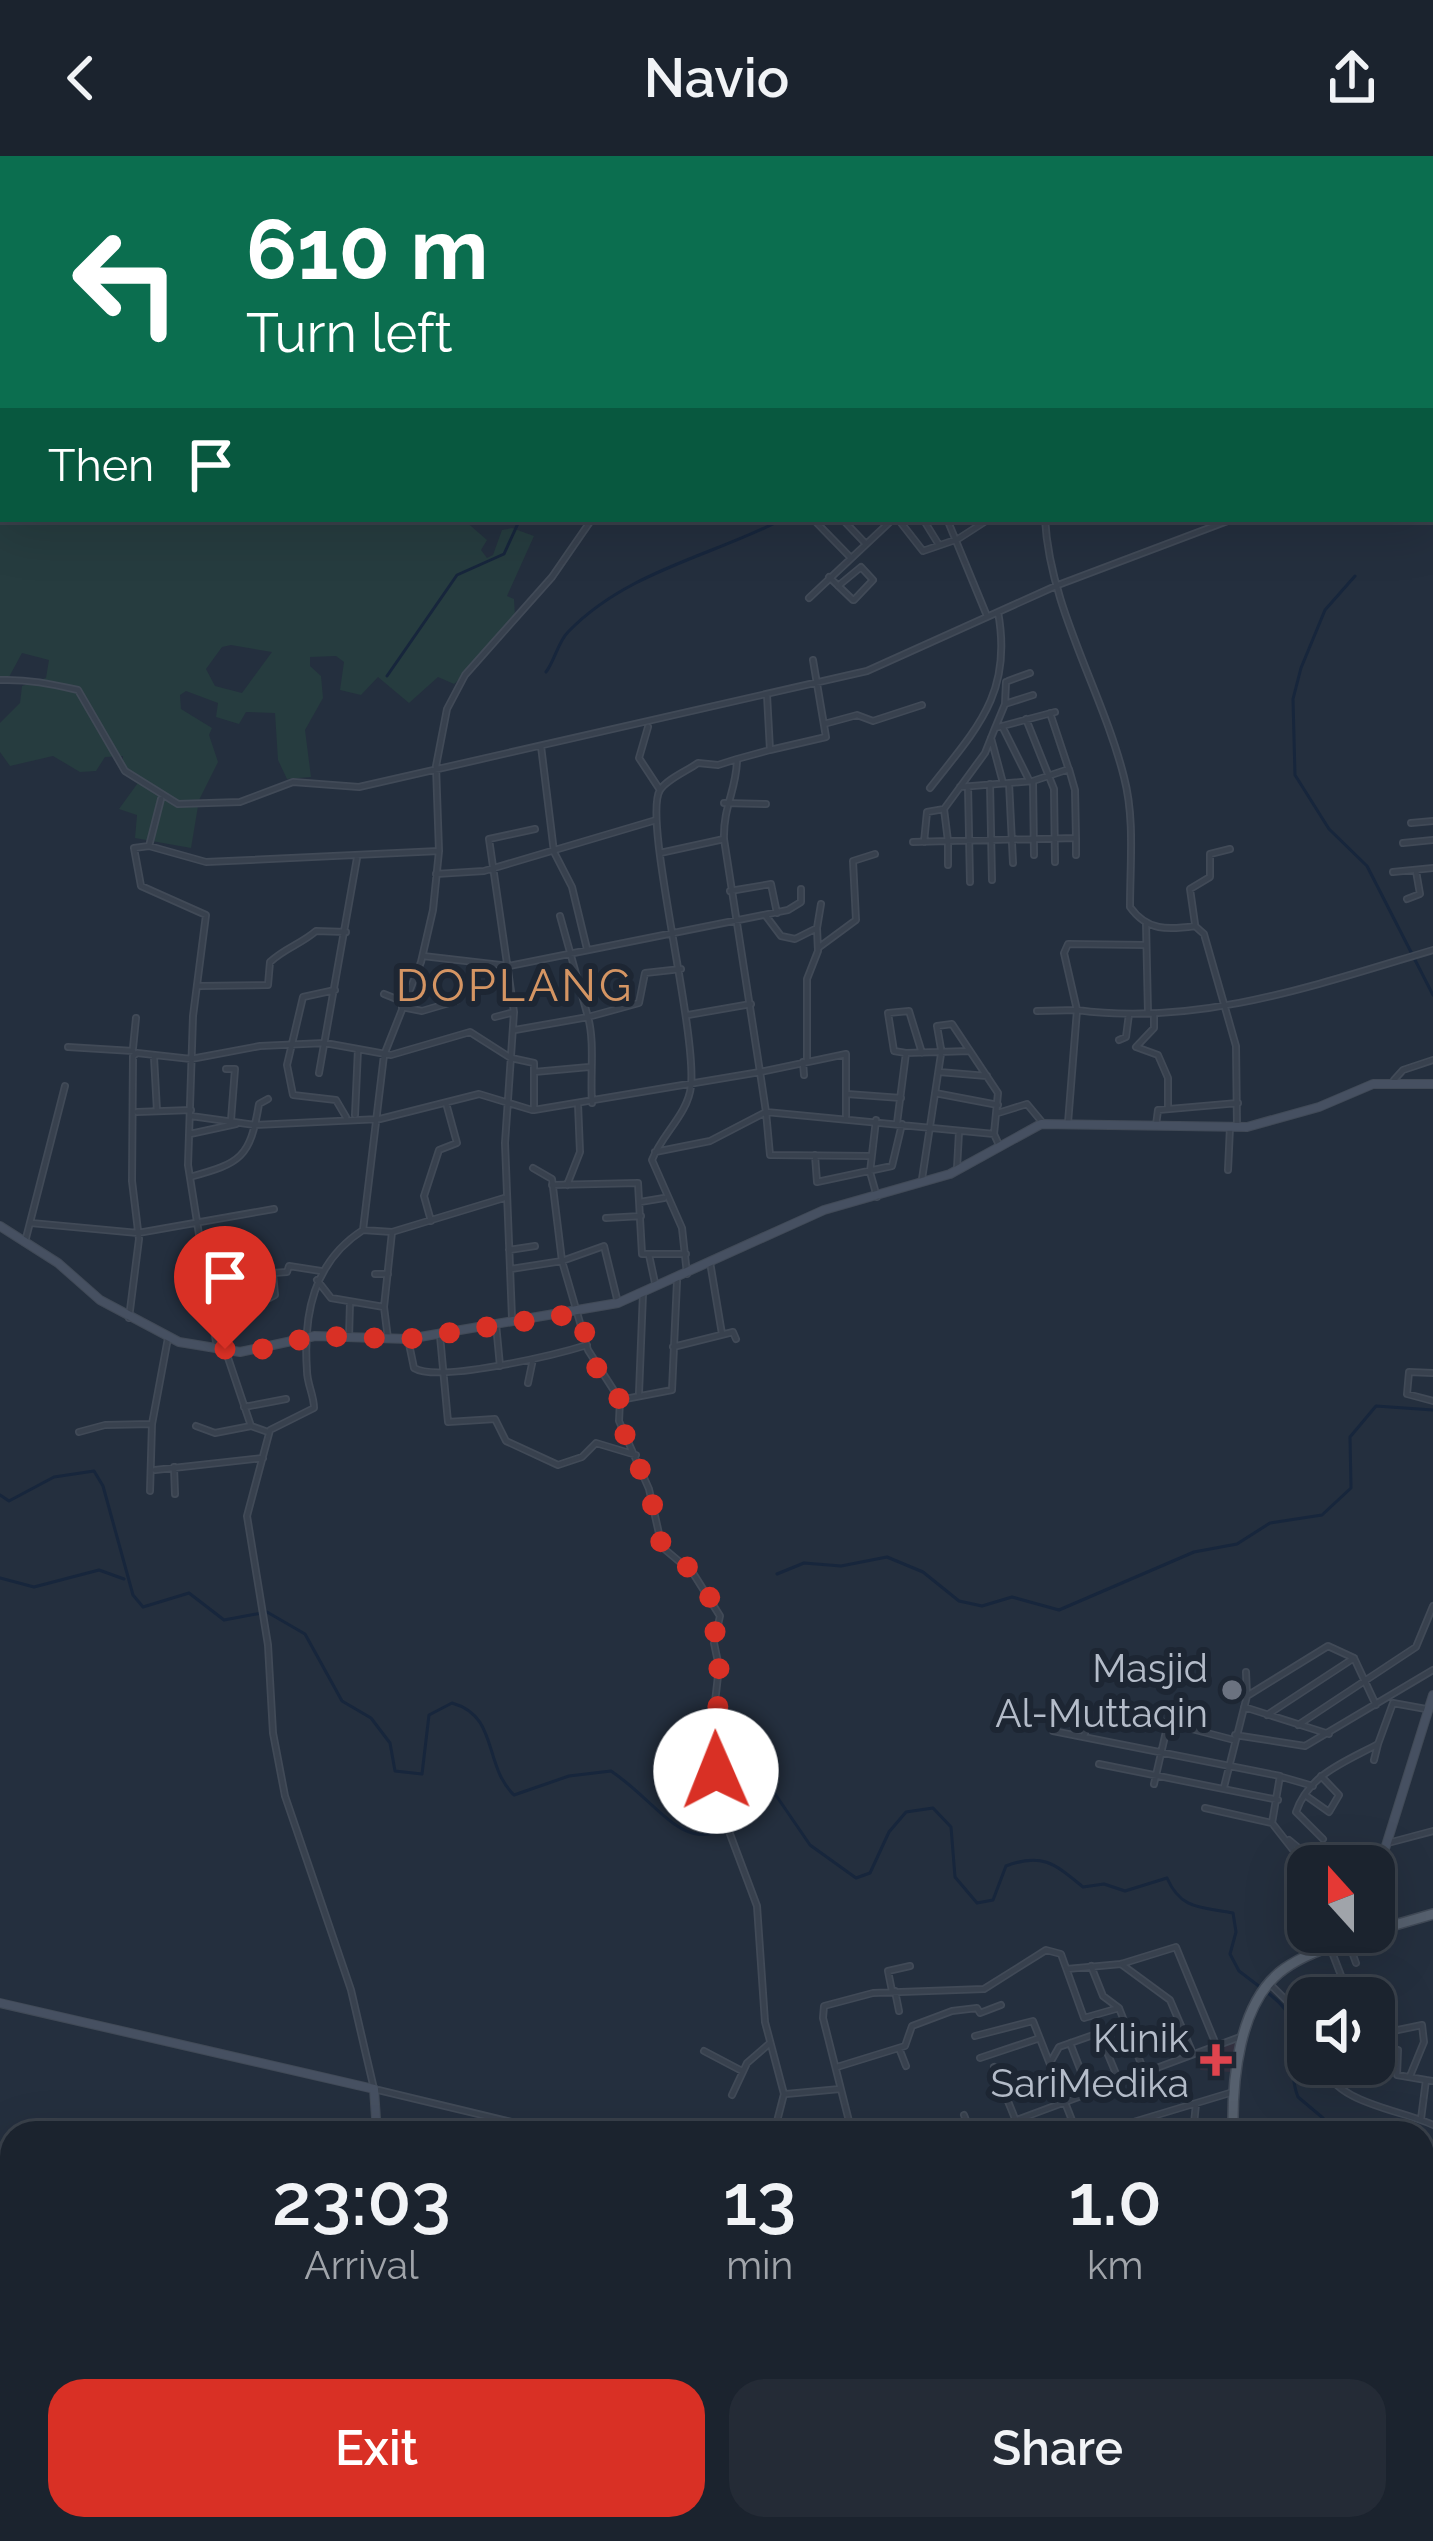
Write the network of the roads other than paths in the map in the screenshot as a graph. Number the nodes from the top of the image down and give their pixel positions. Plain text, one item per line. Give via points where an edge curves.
1 (590, 522) edge
2 (816, 522) edge
3 (845, 522) dead end
4 (876, 522) edge
5 (892, 522) edge
6 (898, 522) edge
7 (925, 522) edge
8 (949, 522) edge
9 (974, 522) edge
10 (983, 522) edge
11 (1046, 522) edge
12 (1225, 522) edge
13 (976, 526) junction
14 (881, 529) junction
15 (958, 539) junction
16 (865, 543) junction
17 (939, 545) junction
18 (850, 557) junction
19 (830, 578) junction
20 (1058, 585) junction
21 (838, 586) junction
22 (809, 598) dead end
23 (998, 612) junction
24 (987, 616) junction
25 (813, 660) dead end
26 (1003, 667) junction
27 (1030, 673) dead end
28 (0, 680) edge
29 (818, 682) junction
30 (1006, 682) junction
31 (766, 694) junction
32 (1033, 695) dead end
33 (1005, 704) junction
34 (922, 705) dead end
35 (1026, 719) junction
36 (648, 724) junction
37 (824, 724) junction
38 (999, 727) junction
39 (991, 739) junction
40 (541, 746) junction
41 (770, 749) junction
42 (737, 759) junction
43 (436, 766) junction
44 (974, 768) junction
45 (1069, 769) junction
46 (1048, 776) junction
47 (1032, 781) junction
48 (1073, 782) dead end
49 (1006, 783) junction
50 (987, 785) junction
51 (964, 786) junction
52 (930, 788) dead end
53 (660, 790) junction
54 (161, 797) junction
55 (724, 803) junction
56 (766, 804) dead end
57 (944, 809) junction
58 (656, 820) junction
59 (1433, 820) edge
60 (1411, 823) dead end
61 (535, 829) dead end
62 (1033, 838) junction
63 (1055, 838) junction
64 (1076, 838) junction
65 (724, 839) junction
66 (1012, 839) junction
67 (970, 840) junction
68 (992, 840) junction
69 (1433, 840) edge
70 (948, 841) junction
71 (913, 842) dead end
72 (924, 842) junction
73 (1402, 843) dead end
74 (149, 846) junction
75 (1230, 849) dead end
76 (439, 851) junction
77 (554, 853) junction
78 (660, 853) junction
79 (875, 854) dead end
80 (1034, 855) dead end
81 (1076, 855) dead end
82 (357, 858) junction
83 (1055, 862) dead end
84 (1013, 863) dead end
85 (949, 865) dead end
86 (494, 868) junction
87 (1433, 868) edge
88 (1416, 871) junction
89 (1393, 872) dead end
90 (436, 874) junction
91 (992, 880) dead end
92 (970, 882) dead end
93 (801, 889) dead end
94 (730, 891) junction
95 (1407, 899) dead end
96 (821, 904) dead end
97 (777, 913) junction
98 (765, 914) junction
99 (560, 916) dead end
100 (733, 917) junction
101 (1145, 923) junction
102 (1195, 926) junction
103 (817, 928) junction
104 (672, 931) junction
105 (346, 932) junction
106 (1146, 945) junction
107 (818, 949) junction
108 (586, 950) junction
109 (1433, 950) edge
110 (571, 953) junction
111 (423, 956) junction
112 (509, 966) junction
113 (681, 969) junction
114 (197, 986) junction
115 (335, 991) junction
116 (384, 994) dead end
117 (456, 1001) dead end
118 (751, 1004) junction
119 (1228, 1004) junction
120 (403, 1005) junction
121 (1077, 1010) junction
122 (1037, 1011) dead end
123 (514, 1012) junction
124 (1151, 1013) junction
125 (1129, 1014) junction
126 (688, 1016) junction
127 (495, 1017) dead end
128 (588, 1017) junction
129 (136, 1018) dead end
130 (514, 1030) junction
131 (1119, 1040) dead end
132 (324, 1043) junction
133 (290, 1044) junction
134 (68, 1047) dead end
135 (358, 1048) junction
136 (941, 1051) junction
137 (970, 1051) junction
138 (134, 1052) junction
139 (227, 1052) junction
140 (906, 1053) junction
141 (922, 1053) junction
142 (154, 1055) junction
143 (384, 1055) junction
144 (512, 1058) junction
145 (191, 1060) junction
146 (1433, 1060) edge
147 (805, 1061) junction
148 (590, 1067) junction
149 (535, 1072) junction
150 (760, 1072) junction
151 (939, 1072) junction
152 (319, 1073) dead end
153 (804, 1075) dead end
154 (987, 1076) junction
155 (692, 1080) junction
156 (1394, 1080) junction
157 (1433, 1084) edge
158 (65, 1086) dead end
159 (935, 1093) junction
160 (847, 1094) junction
161 (901, 1098) junction
162 (268, 1099) dead end
163 (508, 1102) junction
164 (592, 1102) junction
165 (442, 1103) junction
166 (1238, 1103) junction
167 (578, 1104) junction
168 (998, 1105) junction
169 (1168, 1109) junction
170 (534, 1110) junction
171 (157, 1111) junction
172 (134, 1112) junction
173 (766, 1112) junction
174 (191, 1113) junction
175 (998, 1113) junction
176 (346, 1117) junction
177 (355, 1117) junction
178 (846, 1117) junction
179 (380, 1119) junction
180 (876, 1120) junction
181 (235, 1122) junction
182 (1043, 1123) junction
183 (1068, 1123) junction
184 (899, 1124) junction
185 (255, 1125) junction
186 (1156, 1125) junction
187 (1233, 1127) junction
188 (930, 1128) junction
189 (959, 1132) junction
190 (190, 1133) junction
191 (994, 1134) junction
192 (999, 1145) junction
193 (655, 1152) junction
194 (814, 1155) junction
195 (870, 1156) junction
196 (533, 1168) dead end
197 (1228, 1170) dead end
198 (956, 1171) junction
199 (870, 1172) junction
200 (190, 1177) junction
201 (552, 1185) junction
202 (567, 1185) junction
203 (921, 1185) junction
204 (878, 1197) junction
205 (506, 1198) junction
206 (666, 1198) junction
207 (640, 1202) junction
208 (274, 1209) dead end
209 (641, 1216) junction
210 (605, 1218) dead end
211 (431, 1221) junction
212 (32, 1223) junction
213 (0, 1226) edge
214 (195, 1226) junction
215 (363, 1230) junction
216 (392, 1232) junction
217 (138, 1233) junction
218 (25, 1242) junction
219 (535, 1246) dead end
220 (509, 1250) junction
221 (686, 1254) junction
222 (649, 1255) junction
223 (562, 1261) junction
224 (710, 1262) junction
225 (511, 1269) junction
226 (321, 1270) junction
227 (375, 1274) dead end
228 (388, 1274) junction
229 (687, 1275) junction
230 (317, 1280) junction
231 (677, 1281) junction
232 (655, 1289) junction
233 (643, 1293) junction
234 (350, 1302) junction
235 (618, 1303) junction
236 (384, 1306) junction
237 (579, 1313) junction
238 (129, 1318) junction
239 (512, 1321) junction
240 (496, 1323) junction
241 (213, 1328) junction
242 (440, 1332) junction
243 (722, 1334) junction
244 (308, 1337) junction
245 (168, 1338) junction
246 (349, 1339) junction
247 (388, 1339) junction
248 (408, 1339) junction
249 (736, 1339) dead end
250 (586, 1345) junction
251 (674, 1347) junction
252 (221, 1349) junction
253 (533, 1359) junction
254 (500, 1366) junction
255 (444, 1371) junction
256 (1433, 1373) edge
257 (528, 1383) dead end
258 (639, 1394) junction
259 (286, 1399) dead end
260 (620, 1400) junction
261 (1433, 1401) edge
262 (242, 1408) junction
263 (152, 1424) junction
264 (196, 1426) dead end
265 (251, 1426) junction
266 (79, 1432) dead end
267 (268, 1432) junction
268 (636, 1455) junction
269 (265, 1457) junction
270 (174, 1467) junction
271 (155, 1470) junction
272 (150, 1491) dead end
273 (176, 1494) dead end
274 (1433, 1606) edge
275 (1354, 1658) junction
276 (1433, 1670) edge
277 (1246, 1672) dead end
278 (1365, 1682) junction
279 (1433, 1695) edge
280 (1246, 1696) junction
281 (1376, 1705) junction
282 (1244, 1706) junction
283 (1429, 1710) junction
284 (1267, 1715) junction
285 (1168, 1723) junction
286 (1298, 1725) junction
287 (1053, 1731) dead end
288 (1329, 1733) junction
289 (1234, 1737) junction
290 (1084, 1738) junction
291 (1378, 1744) junction
292 (1160, 1749) junction
293 (1374, 1760) dead end
294 (1099, 1764) dead end
295 (1229, 1765) junction
296 (1156, 1773) junction
297 (1321, 1776) junction
298 (1282, 1778) junction
299 (1154, 1784) dead end
300 (1313, 1786) junction
301 (1224, 1787) junction
302 (1305, 1796) junction
303 (1278, 1800) junction
304 (1204, 1808) dead end
305 (1272, 1823) junction
306 (1433, 1831) edge
307 (1323, 1839) dead end
308 (1289, 1840) junction
309 (1388, 1843) joint
310 (1290, 1845) edge
311 (1295, 1845) edge
312 (1433, 1914) edge
313 (1395, 1925) edge
314 (1316, 1953) edge
315 (1355, 1953) edge
316 (1356, 1963) dead end
317 (1121, 1964) junction
318 (1091, 1965) junction
319 (910, 1966) dead end
320 (1066, 1969) junction
321 (1268, 1989) junction
322 (974, 1990) junction
323 (894, 1991) junction
324 (0, 2003) edge
325 (1001, 2005) dead end
326 (1287, 2005) edge
327 (977, 2008) junction
328 (1119, 2008) junction
329 (899, 2011) dead end
330 (1395, 2031) edge
331 (975, 2036) dead end
332 (1156, 2036) dead end
333 (1244, 2037) junction
334 (1040, 2038) junction
335 (1215, 2042) junction
336 (770, 2043) junction
337 (1070, 2043) junction
338 (1132, 2045) junction
339 (899, 2048) junction
340 (1395, 2048) edge
341 (704, 2051) dead end
342 (1192, 2052) junction
343 (980, 2058) dead end
344 (1050, 2063) junction
345 (905, 2066) dead end
346 (837, 2067) junction
347 (994, 2067) dead end
348 (742, 2072) junction
349 (1144, 2072) junction
350 (1409, 2076) junction
351 (1119, 2080) junction
352 (1430, 2080) edge
353 (1337, 2085) edge
354 (374, 2089) junction
355 (840, 2089) junction
356 (1090, 2092) junction
357 (1233, 2092) junction
358 (784, 2094) junction
359 (731, 2095) dead end
360 (1065, 2102) junction
361 (1196, 2104) junction
362 (964, 2115) dead end
363 (1420, 2119) junction
364 (1132, 2120) edge
365 (376, 2121) edge
366 (507, 2121) edge
367 (777, 2121) edge
368 (849, 2121) edge
369 (966, 2121) edge
370 (1016, 2121) joint
371 (1072, 2121) edge
372 (1194, 2121) edge
373 (1233, 2121) edge
374 (1424, 2121) edge

1 - 43 street via 453,692
2 - 18 street
3 - 16 street
4 - 14 street
5 - 14 street
6 - 17 street via 920,550
7 - 17 street
8 - 15 street
9 - 13 street
10 - 13 street
11 - 20 street
12 - 20 street
13 - 15 street
14 - 16 street
15 - 17 street
15 - 24 street
16 - 18 street
18 - 19 street
19 - 21 street
19 - 22 street
20 - 23 street
20 - 101 street via 1124,775 1130,907
21 - 21 street via 854,600 873,580 861,567
23 - 24 street
23 - 26 street
24 - 29 street via 867,671
25 - 29 street
26 - 30 street
26 - 52 street via 982,722
27 - 30 street
28 - 54 street via 34,678 78,690 125,771
29 - 31 street
29 - 37 street
30 - 33 street
31 - 36 street
31 - 41 street
32 - 33 street
33 - 38 street
34 - 37 street via 873,721 857,715
35 - 38 street
35 - 45 street via 1052,712
35 - 46 street
36 - 40 street
36 - 53 street via 639,758
37 - 41 street via 823,740
38 - 39 street
38 - 47 street
39 - 44 street
39 - 49 street
40 - 43 street
40 - 77 street
41 - 42 street
42 - 53 street via 696,764
42 - 55 street
43 - 54 street via 359,787 293,782 204,806
43 - 76 street
44 - 50 street
44 - 51 street
45 - 46 street
45 - 48 street
45 - 64 street
46 - 47 street
46 - 63 street
47 - 49 street
47 - 62 street
49 - 50 street
49 - 66 street
50 - 51 street
50 - 68 street
51 - 57 street
51 - 67 street
53 - 58 street
54 - 74 street
55 - 56 street
55 - 65 street
57 - 70 street
57 - 72 street via 927,812
58 - 77 street
58 - 78 street
59 - 60 street
61 - 86 street via 490,838
62 - 63 street
62 - 66 street
62 - 80 street
63 - 64 street
63 - 83 street
64 - 81 street
65 - 78 street
65 - 94 street
66 - 68 street
66 - 84 street
67 - 68 street
67 - 70 street
67 - 92 street
68 - 91 street
69 - 73 street
70 - 72 street
70 - 85 street
71 - 72 street
74 - 82 street via 206,862
74 - 114 street via 134,848 139,883 206,915
75 - 102 street via 1210,854 1210,877 1190,889
76 - 82 street
76 - 90 street
77 - 86 street
77 - 108 street via 572,887
78 - 104 street
79 - 107 street via 853,861 856,920
82 - 105 street
86 - 90 street
86 - 112 street
87 - 88 street
88 - 89 street
88 - 95 street via 1420,896
90 - 111 street
93 - 97 street via 798,905
94 - 97 street via 770,884
94 - 100 street
96 - 103 street
97 - 98 street
98 - 100 street
98 - 103 street via 786,940
99 - 110 street
100 - 104 street
100 - 118 street
101 - 102 street
101 - 106 street
102 - 119 street
103 - 107 street
104 - 108 street
104 - 113 street
105 - 114 street via 316,931 286,947 270,962 268,985
105 - 115 street
106 - 121 street via 1068,944
106 - 124 street
107 - 147 street via 807,979
108 - 110 street
109 - 119 street via 1349,979
110 - 112 street
110 - 128 street
111 - 112 street
111 - 120 street
112 - 123 street
113 - 126 street
113 - 128 street via 645,973 639,1003
114 - 145 street
115 - 132 street
115 - 133 street via 303,997
116 - 120 street
117 - 120 street via 422,1011
118 - 126 street
118 - 150 street
119 - 124 street
119 - 166 street
120 - 143 street
121 - 122 street
121 - 125 street
121 - 183 street
123 - 127 street
123 - 130 street
124 - 125 street
124 - 169 street via 1154,1028 1136,1047 1157,1052
125 - 131 street
126 - 155 street
128 - 130 street
128 - 148 street
129 - 138 street
130 - 144 street
132 - 133 street
132 - 135 street
132 - 152 street
133 - 139 street
133 - 176 street via 292,1094 336,1100
134 - 138 street
135 - 143 street
135 - 177 street
136 - 137 street
136 - 137 street via 937,1026 952,1024
136 - 141 street
136 - 151 street
137 - 154 street
138 - 142 street
138 - 172 street
139 - 145 street
139 - 181 street via 226,1071 235,1069
140 - 141 street
140 - 141 street via 894,1051 888,1012 909,1011
140 - 161 street
142 - 145 street
142 - 171 street
143 - 144 street via 470,1032
143 - 179 street
144 - 149 street via 532,1061
144 - 163 street
145 - 174 street
146 - 156 street
147 - 150 street
147 - 153 street
147 - 160 street via 846,1054
148 - 149 street
148 - 164 street
149 - 170 street
150 - 155 street
150 - 173 street
151 - 154 street
151 - 159 street
154 - 168 street
155 - 164 street
155 - 193 street
156 - 157 street
156 - 187 street
158 - 212 street
159 - 168 street
159 - 188 street
160 - 161 street
160 - 178 street
161 - 184 street
162 - 185 street
163 - 165 street via 478,1094
163 - 170 street
163 - 205 street
164 - 167 street
165 - 179 street
165 - 211 street via 450,1106 457,1143 439,1150 424,1196
166 - 169 street
166 - 187 street
167 - 170 street
167 - 202 street via 580,1152
168 - 175 street
169 - 186 street via 1156,1112
171 - 172 street
171 - 174 street
172 - 217 street
173 - 178 street
173 - 193 street via 710,1141
173 - 194 street via 770,1155
174 - 181 street
174 - 190 street
175 - 182 street via 1027,1104
175 - 191 street
176 - 177 street
176 - 185 street
177 - 179 street
178 - 180 street
179 - 215 street
180 - 184 street
180 - 195 street
181 - 185 street
181 - 190 street
182 - 183 street
182 - 192 street
183 - 186 street
184 - 188 street
184 - 199 street via 895,1164
185 - 200 street via 235,1164
186 - 187 street
187 - 197 street
188 - 189 street
188 - 203 street
189 - 191 street
189 - 198 street
190 - 200 street
191 - 192 street
192 - 198 street
193 - 206 street
194 - 195 street
194 - 199 street via 816,1182
195 - 199 street
196 - 201 street via 550,1174
198 - 203 street
199 - 204 street
200 - 214 street
201 - 202 street
201 - 223 street
202 - 207 street via 637,1183
203 - 204 street
204 - 224 street via 824,1210
205 - 211 street
205 - 220 street
206 - 207 street
206 - 221 street
207 - 209 street
208 - 214 street
209 - 210 street
209 - 222 street via 642,1253
211 - 216 street
212 - 217 street
212 - 218 street
213 - 218 street
214 - 217 street
214 - 241 street
215 - 216 street
215 - 226 street
216 - 228 street
217 - 238 street
218 - 238 street
219 - 220 street
220 - 225 street
221 - 222 street
221 - 229 street
222 - 232 street
223 - 225 street
223 - 235 street via 605,1246
223 - 237 street
224 - 229 street
224 - 243 street
225 - 239 street
226 - 230 street
226 - 241 street via 273,1273 275,1295
227 - 228 street
228 - 236 street
229 - 231 street
230 - 234 street via 332,1298
230 - 244 street
231 - 232 street
231 - 251 street
232 - 233 street
233 - 235 street
233 - 258 street
234 - 236 street
234 - 246 street
235 - 237 street
236 - 247 street
237 - 239 street
237 - 250 street
238 - 245 street
239 - 240 street
240 - 242 street
240 - 254 street
241 - 252 street
242 - 248 street
242 - 255 street
243 - 249 street via 735,1332
243 - 251 street
244 - 246 street
244 - 252 street via 254,1351
244 - 267 street via 313,1412
245 - 252 street
245 - 263 street
246 - 247 street
247 - 248 street
248 - 255 street via 417,1372
250 - 253 street
250 - 260 street
251 - 258 street via 672,1390
252 - 262 street
253 - 254 street
253 - 257 street
254 - 255 street
255 - 268 street via 448,1422 495,1419 506,1442 558,1465 596,1443
256 - 261 street via 1409,1372 1407,1394
258 - 260 street
259 - 262 street
260 - 268 street via 619,1421
262 - 265 street
263 - 266 street
263 - 271 street
264 - 265 street via 215,1433
265 - 267 street
267 - 269 street
268 - 336 street via 662,1547 686,1565 721,1616 713,1647 716,1771 723,1821 757,1906
269 - 270 street
269 - 354 street via 247,1516 271,1720
270 - 271 street
270 - 273 street
271 - 272 street
274 - 278 street via 1421,1643
275 - 278 street
275 - 280 street via 1323,1648
275 - 284 street
276 - 281 street
277 - 280 street
278 - 281 street
278 - 286 street
279 - 283 street
280 - 282 street
281 - 288 street
282 - 284 street
282 - 289 street
283 - 291 street via 1393,1703
283 - 309 street
284 - 286 street
285 - 289 street
285 - 290 street via 1091,1715
285 - 292 street
286 - 288 street
287 - 290 street
288 - 289 street via 1294,1748
289 - 295 street
290 - 292 street
291 - 293 street
291 - 297 street
292 - 295 street
292 - 296 street
294 - 296 street
295 - 298 street
295 - 301 street
296 - 299 street
296 - 301 street
297 - 300 street
297 - 302 street via 1339,1796 1329,1812
298 - 300 street
298 - 303 street
300 - 302 street
301 - 303 street
302 - 307 street via 1296,1812
303 - 305 street
304 - 305 street
305 - 308 street
306 - 309 street
308 - 310 street
308 - 311 street
312 - 313 main road
314 - 321 main road
315 - 316 street
317 - 318 street
317 - 335 street via 1178,1948
317 - 342 street via 1170,2000
318 - 320 street
318 - 328 street via 1103,1996
319 - 323 street via 888,1972
320 - 322 street via 1058,1951 1046,1950
320 - 328 street via 1084,2018
321 - 326 street
321 - 333 main road
322 - 323 street
322 - 327 street
323 - 329 street
323 - 346 street via 824,2006
324 - 354 street
325 - 327 street
327 - 339 street via 915,2024 911,2041
328 - 338 street
330 - 350 street via 1422,2025 1424,2042
331 - 334 street via 1030,2020
332 - 338 street
333 - 335 street
333 - 357 main road
334 - 343 street
334 - 344 street
335 - 342 street
336 - 348 street
336 - 358 street
337 - 344 street via 1055,2049
337 - 351 street via 1099,2032
337 - 356 street
338 - 349 street
339 - 345 street
339 - 346 street
340 - 350 street via 1397,2075
341 - 348 street
342 - 349 street
344 - 360 street
346 - 355 street
347 - 370 street
348 - 359 street
349 - 351 street
350 - 352 street
351 - 356 street
352 - 363 street
353 - 363 street
354 - 365 street
354 - 366 street
355 - 358 street
355 - 368 street
356 - 360 street
357 - 361 street
357 - 373 main road
358 - 367 street
360 - 370 street
360 - 371 street
361 - 364 street
361 - 372 street
362 - 369 street
363 - 374 street

